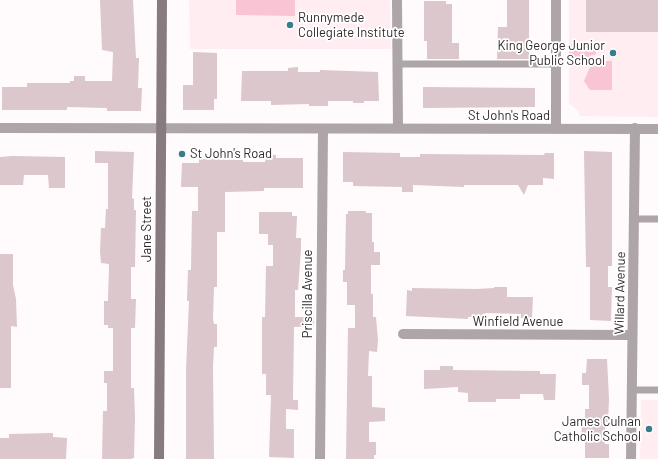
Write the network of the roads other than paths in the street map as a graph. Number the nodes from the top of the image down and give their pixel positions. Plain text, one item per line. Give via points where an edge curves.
1 (162, 0) edge
2 (397, 0) edge
3 (556, 0) edge
4 (397, 64) junction
5 (556, 64) junction
6 (0, 128) edge
7 (161, 128) junction
8 (556, 128) junction
9 (635, 128) junction
10 (323, 129) junction
11 (398, 129) junction
12 (658, 129) edge
13 (634, 219) junction
14 (658, 219) edge
15 (403, 334) dead end
16 (632, 336) junction
17 (633, 390) junction
18 (658, 390) edge
19 (159, 459) edge
20 (320, 459) edge
21 (632, 459) edge

1 - 7 main road, Jane Street
2 - 4 street
3 - 5 street
4 - 5 lane
4 - 11 street
5 - 8 street
6 - 7 street, St John's Road
7 - 10 street, St John's Road
7 - 19 main road, Jane Street
8 - 9 street, St John's Road
8 - 11 street, St John's Road
9 - 12 street, St John's Road
9 - 13 street, Willard Avenue
10 - 11 street, St John's Road
10 - 20 street, Priscilla Avenue
13 - 14 lane
13 - 16 street, Willard Avenue
15 - 16 street, Winfield Avenue
16 - 17 street, Willard Avenue
17 - 18 lane
17 - 21 street, Willard Avenue

